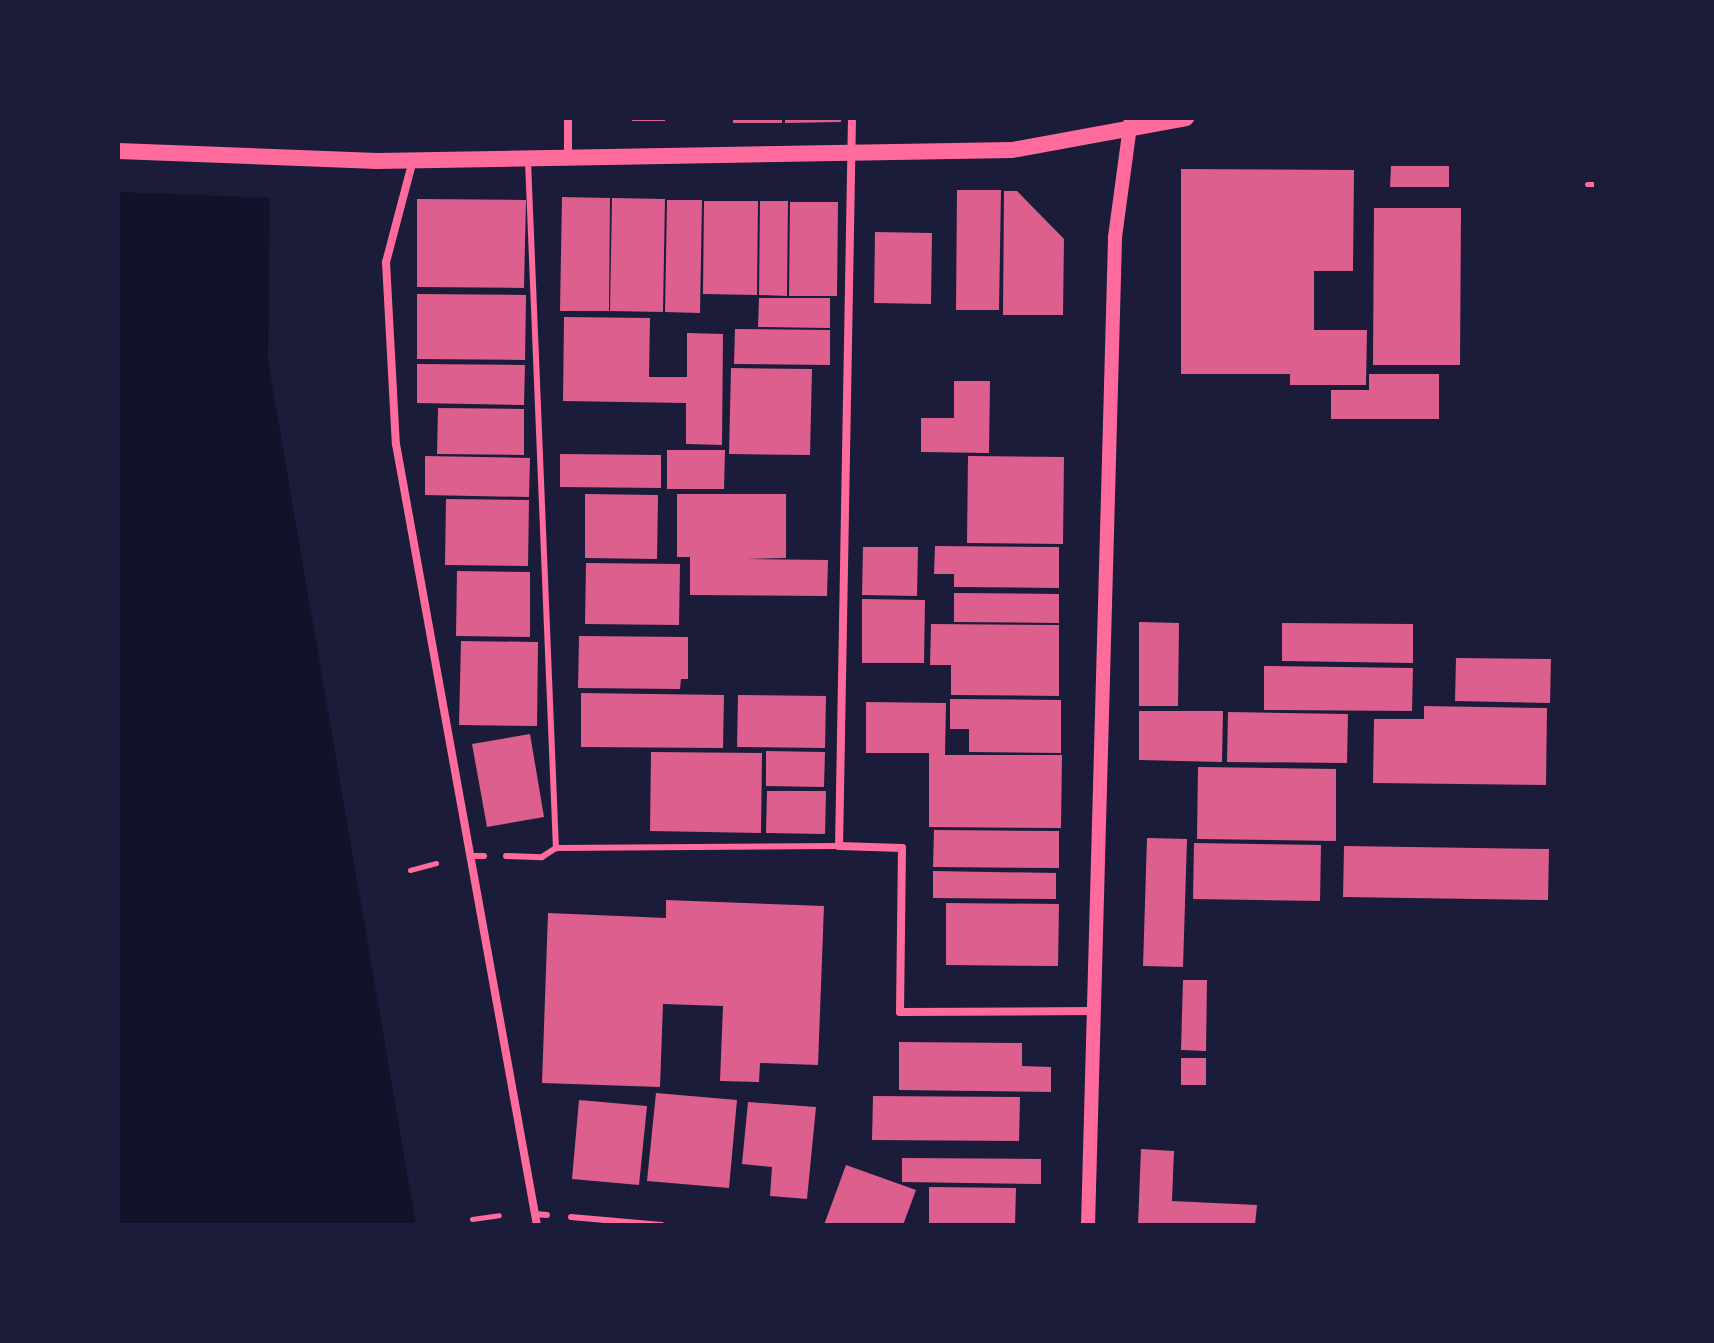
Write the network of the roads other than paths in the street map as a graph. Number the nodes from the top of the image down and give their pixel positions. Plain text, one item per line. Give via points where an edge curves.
1 (568, 118) edge
2 (852, 118) edge
3 (1186, 118) edge
4 (1130, 123) edge
5 (118, 151) edge
6 (852, 153) junction
7 (528, 158) junction
8 (568, 158) junction
9 (413, 160) junction
10 (839, 846) junction
11 (556, 848) junction
12 (471, 856) junction
13 (484, 856) dead end
14 (506, 856) dead end
15 (1093, 1011) junction
16 (535, 1214) junction
17 (547, 1215) dead end
18 (571, 1217) dead end
19 (537, 1225) edge
20 (662, 1225) edge
21 (1088, 1225) edge

1 - 8 street
2 - 6 street
3 - 4 main road
4 - 6 main road via 1012,150
4 - 15 street via 1115,237
5 - 9 main road
6 - 8 main road
6 - 10 street
7 - 8 main road
7 - 9 main road
7 - 11 lane
9 - 12 street via 386,262 396,444
10 - 11 lane
10 - 15 street via 902,848 900,1012
11 - 14 lane via 542,857
12 - 13 lane
12 - 16 street
15 - 21 street
16 - 17 lane
16 - 19 street
18 - 20 lane

